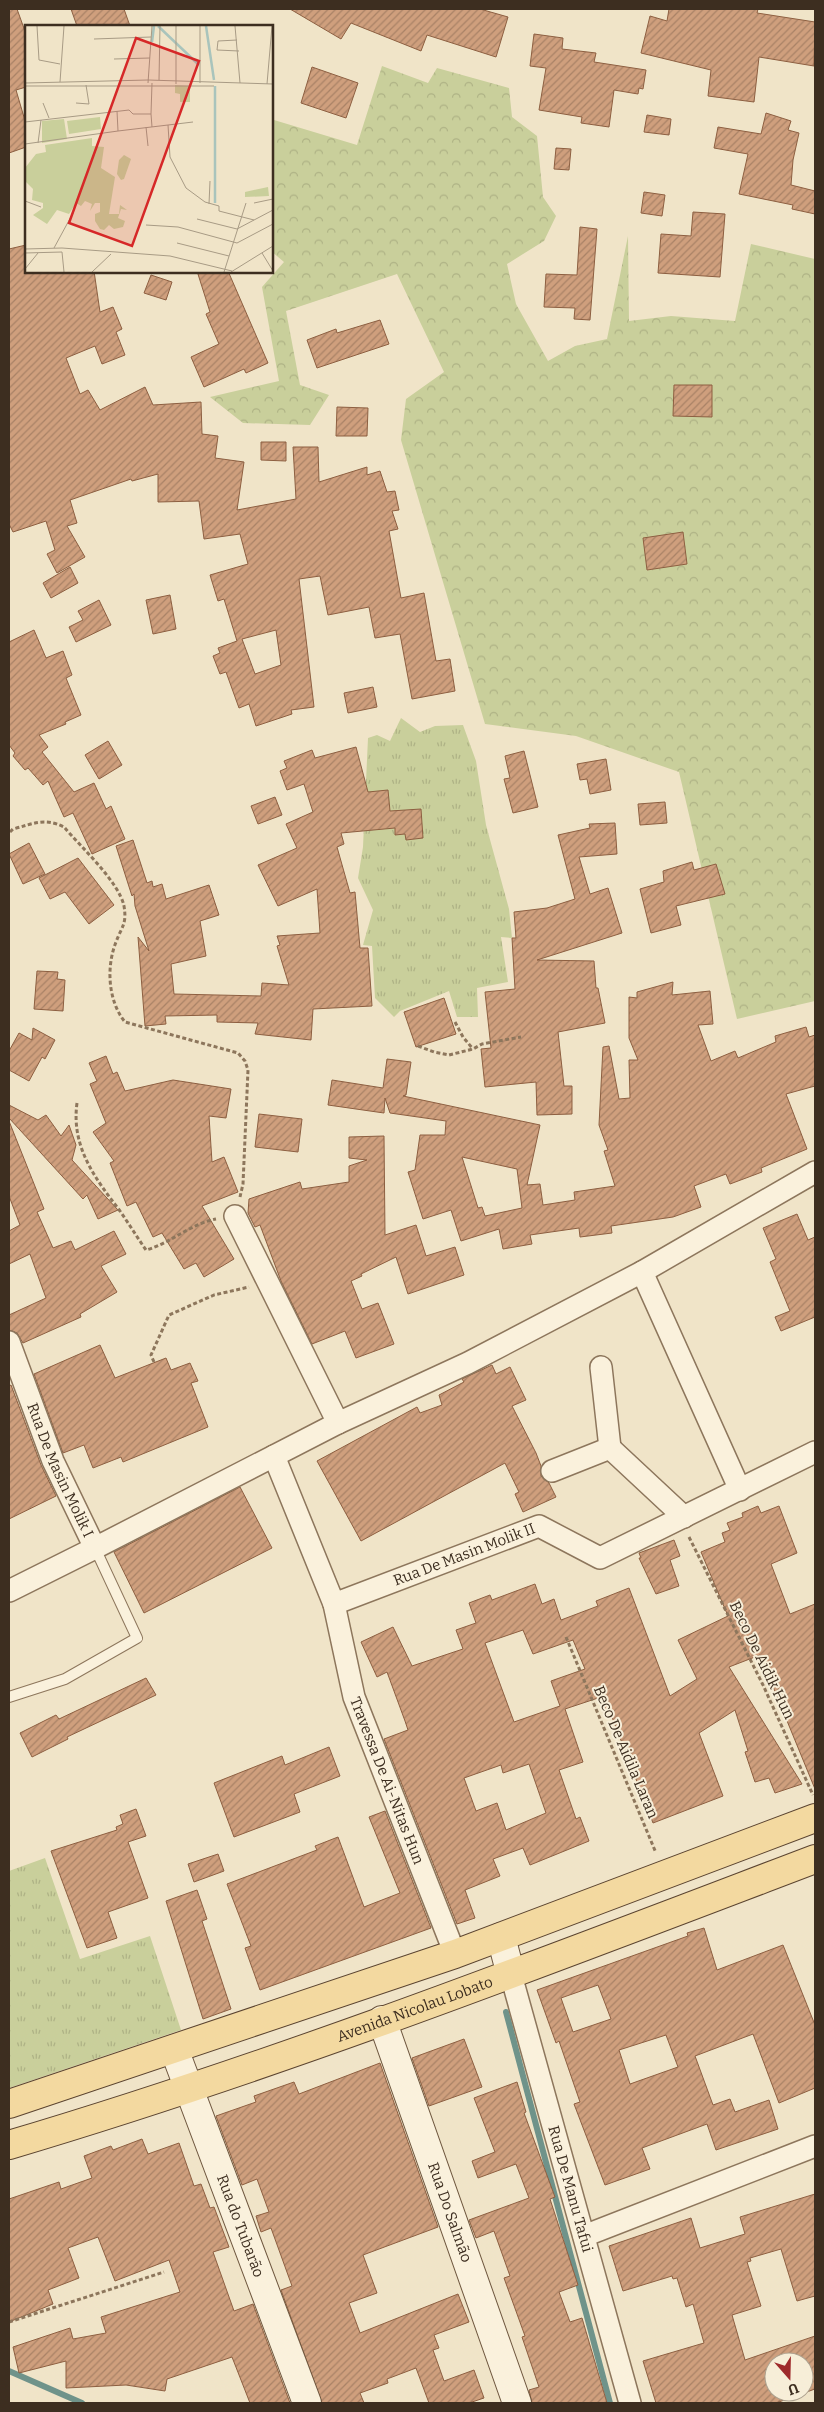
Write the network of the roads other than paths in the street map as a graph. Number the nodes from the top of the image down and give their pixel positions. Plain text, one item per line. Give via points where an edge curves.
1 (815, 1172) edge
2 (235, 1216) road end
3 (642, 1272) junction
4 (9, 1342) edge
5 (601, 1367) dead end
6 (338, 1423) junction
7 (610, 1448) junction
8 (815, 1452) edge
9 (274, 1456) junction
10 (552, 1471) dead end
11 (740, 1490) junction
12 (685, 1524) junction
13 (95, 1548) junction
14 (9, 1591) edge
15 (334, 1604) junction
16 (9, 1697) edge
17 (815, 1818) edge
18 (815, 1859) edge
19 (501, 1937) junction
20 (455, 1954) junction
21 (511, 1974) junction
22 (382, 2020) junction
23 (174, 2049) junction
24 (188, 2090) junction
25 (9, 2104) edge
26 (9, 2145) edge
27 (815, 2146) edge
28 (584, 2236) junction
29 (307, 2403) edge
30 (517, 2403) edge
31 (630, 2403) edge

1 - 3 street, Rua De Masin Molik I
2 - 6 street
3 - 6 street, Rua De Masin Molik I via 468,1363
3 - 11 street
4 - 13 street, Rua De Masin Molik I via 53,1461
5 - 7 street
6 - 9 street, Rua De Masin Molik I
7 - 10 street
7 - 12 street
8 - 11 street, Rua De Masin Molik II
9 - 13 street, Rua De Masin Molik I
9 - 15 street
11 - 12 street, Rua De Masin Molik II
12 - 15 street, Rua De Masin Molik II via 600,1558 539,1526
13 - 14 street
13 - 16 lane via 137,1638 65,1679
15 - 20 street, Travessa De Ai-Nitas Hun via 354,1697
17 - 19 main road
18 - 21 main road, Avenida Nicolau Lobato
19 - 20 main road
19 - 21 street
20 - 23 main road
21 - 22 main road, Avenida Nicolau Lobato
21 - 28 street, Rua De Manu Tafui
22 - 24 main road, Avenida Nicolau Lobato
22 - 30 street, Rua Do Salmão
23 - 24 street, Rua do Tubarão
23 - 25 main road
24 - 26 main road, Avenida Nicolau Lobato
24 - 29 street, Rua do Tubarão
27 - 28 street
28 - 31 street, Rua De Manu Tafui

